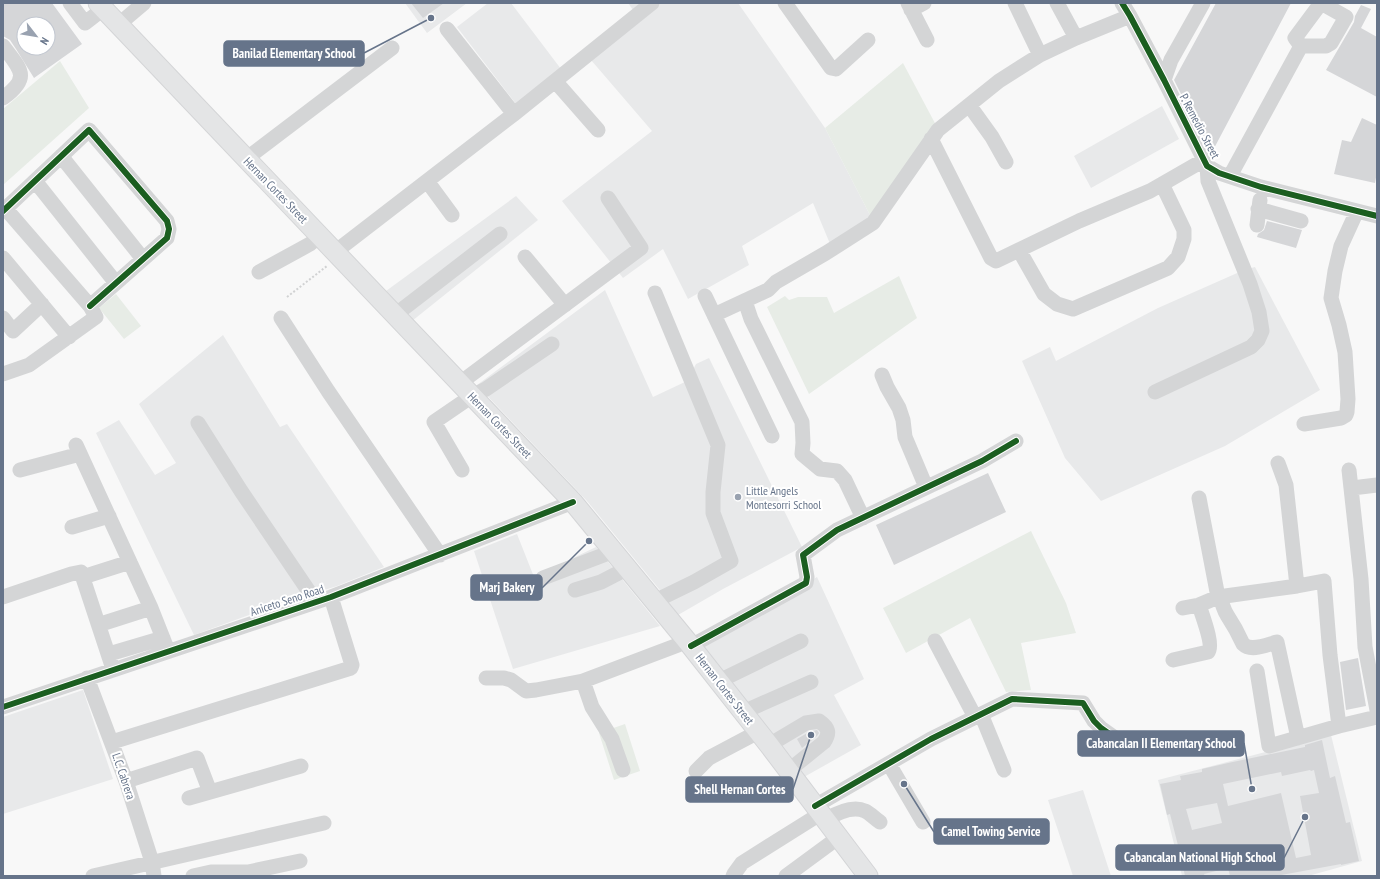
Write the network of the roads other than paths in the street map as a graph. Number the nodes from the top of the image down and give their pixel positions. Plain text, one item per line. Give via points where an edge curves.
1 (70, 3) edge
2 (144, 3) edge
3 (652, 3) edge
4 (1015, 3) edge
5 (1057, 3) edge
6 (1122, 3) edge
7 (1203, 3) edge
8 (1321, 3) edge
9 (915, 5) edge
10 (100, 6) edge
11 (791, 6) edge
12 (1130, 16) junction
13 (118, 25) junction
14 (447, 29) dead end
15 (1076, 38) junction
16 (868, 40) dead end
17 (928, 40) dead end
18 (3, 46) edge
19 (1301, 46) junction
20 (392, 48) dead end
21 (1040, 55) junction
22 (1164, 80) junction
23 (555, 81) junction
24 (4, 95) edge
25 (969, 105) junction
26 (514, 114) junction
27 (598, 130) dead end
28 (931, 139) junction
29 (61, 156) junction
30 (246, 159) junction
31 (1006, 162) dead end
32 (1205, 163) junction
33 (1230, 176) junction
34 (35, 181) junction
35 (427, 181) junction
36 (1162, 184) junction
37 (1261, 187) junction
38 (608, 198) dead end
39 (4, 209) edge
40 (1258, 209) junction
41 (1357, 211) junction
42 (452, 215) dead end
43 (1377, 216) edge
44 (1300, 221) dead end
45 (1257, 225) dead end
46 (500, 234) dead end
47 (320, 236) junction
48 (1019, 250) junction
49 (337, 254) junction
50 (525, 257) dead end
51 (3, 258) edge
52 (143, 259) junction
53 (259, 272) dead end
54 (116, 283) junction
55 (655, 293) dead end
56 (705, 296) dead end
57 (745, 301) junction
58 (42, 304) junction
59 (565, 305) junction
60 (90, 306) junction
61 (395, 315) junction
62 (714, 315) junction
63 (3, 318) edge
64 (281, 318) dead end
65 (69, 337) junction
66 (552, 344) dead end
67 (3, 374) edge
68 (882, 375) dead end
69 (466, 389) junction
70 (1155, 392) dead end
71 (198, 423) dead end
72 (1304, 424) dead end
73 (772, 436) dead end
74 (1016, 441) dead end
75 (1278, 463) dead end
76 (20, 470) dead end
77 (462, 470) dead end
78 (1349, 470) dead end
79 (1377, 484) edge
80 (926, 487) junction
81 (1352, 488) junction
82 (1199, 498) dead end
83 (574, 502) junction
84 (109, 516) junction
85 (863, 518) junction
86 (72, 527) dead end
87 (614, 551) junction
88 (440, 555) junction
89 (130, 562) junction
90 (628, 568) junction
91 (86, 576) dead end
92 (543, 578) dead end
93 (1297, 586) junction
94 (575, 590) dead end
95 (3, 597) edge
96 (331, 597) junction
97 (1218, 597) junction
98 (655, 601) junction
99 (316, 602) junction
100 (1199, 605) junction
101 (151, 608) junction
102 (1183, 608) dead end
103 (101, 624) dead end
104 (801, 641) dead end
105 (935, 641) dead end
106 (689, 643) junction
107 (165, 644) junction
108 (109, 654) dead end
109 (1172, 660) dead end
110 (113, 669) junction
111 (1257, 671) dead end
112 (87, 678) junction
113 (486, 678) dead end
114 (583, 681) junction
115 (719, 681) junction
116 (811, 682) dead end
117 (3, 707) edge
118 (1377, 710) edge
119 (743, 712) junction
120 (978, 715) junction
121 (1377, 717) edge
122 (1339, 726) junction
123 (763, 738) junction
124 (1298, 738) junction
125 (112, 742) junction
126 (1125, 745) dead end
127 (889, 764) junction
128 (301, 766) dead end
129 (623, 770) dead end
130 (788, 770) junction
131 (1004, 770) dead end
132 (696, 771) dead end
133 (126, 781) junction
134 (210, 792) junction
135 (189, 798) dead end
136 (820, 813) junction
137 (880, 822) dead end
138 (923, 822) dead end
139 (324, 823) dead end
140 (838, 837) junction
141 (300, 861) dead end
142 (153, 869) edge
143 (93, 876) edge
144 (194, 876) edge
145 (733, 876) edge
146 (786, 876) edge
147 (868, 876) edge

1 - 10 street via 85,23
2 - 13 street
3 - 23 street
4 - 21 street
5 - 15 street
6 - 12 street, P. Remedio Street
7 - 22 street via 1171,60
8 - 19 street via 1295,38
8 - 19 street via 1346,17 1332,43 1326,46
9 - 17 street
10 - 13 main road, Hernan Cortes Street
11 - 16 street via 831,68 836,69
12 - 15 street
12 - 22 street, P. Remedio Street
13 - 30 main road, Hernan Cortes Street
14 - 26 street
15 - 21 street
18 - 24 street via 20,70 21,78 20,83
19 - 33 street
20 - 30 street
21 - 25 street via 999,81
22 - 32 street, P. Remedio Street
23 - 26 street
23 - 27 street
25 - 28 street via 938,130
25 - 31 street
26 - 35 street
28 - 48 street via 991,258 996,261
28 - 57 street via 873,222 776,282 768,290
29 - 34 street
29 - 52 street
29 - 52 street via 89,130 167,221 167,238
30 - 47 main road, Hernan Cortes Street
32 - 33 street, P. Remedio Street via 1219,173
32 - 36 street
32 - 70 street via 1208,181 1250,284 1262,331 1251,347
33 - 37 street, P. Remedio Street
34 - 39 street
34 - 54 street
35 - 42 street
35 - 49 street
36 - 48 street
36 - 48 street via 1184,230 1178,257 1168,268 1073,309 1057,304 1044,294
37 - 40 street
37 - 41 street, P. Remedio Street
38 - 59 street via 641,248
39 - 60 street
40 - 44 street
40 - 45 street
41 - 43 street, P. Remedio Street
41 - 72 street via 1341,246 1331,298 1345,352 1347,412 1342,418
46 - 61 street
47 - 49 main road, Hernan Cortes Street
47 - 53 street
49 - 61 main road, Hernan Cortes Street
50 - 59 street
51 - 58 street
52 - 54 street
54 - 60 street
55 - 98 street via 718,445 713,513 731,561
56 - 62 street
57 - 62 street
57 - 85 street via 751,319 802,422 802,454 820,469 837,472 845,480
58 - 63 street via 13,331
58 - 65 street
59 - 69 street
60 - 65 street via 96,317
61 - 69 main road, Hernan Cortes Street
62 - 73 street
64 - 88 street
65 - 67 street via 29,365
66 - 69 street via 486,389
68 - 80 street via 899,408 905,437
69 - 77 street via 434,422
69 - 83 main road, Hernan Cortes Street
71 - 99 street
74 - 80 street via 982,461
75 - 93 street via 1286,484
76 - 84 street via 78,450
78 - 81 street
79 - 81 street
80 - 85 street
81 - 118 street via 1365,647
82 - 97 street
83 - 87 main road, Hernan Cortes Street
83 - 88 street, Aniceto Seno Road
84 - 86 street
84 - 89 street
85 - 106 street via 837,530 803,555 806,583
87 - 90 main road, Hernan Cortes Street
87 - 92 street
88 - 96 street, Aniceto Seno Road
89 - 91 street
89 - 101 street
90 - 94 street via 602,582
90 - 98 main road, Hernan Cortes Street
93 - 97 street
93 - 122 street via 1324,581
95 - 110 street via 81,572
96 - 99 street, Aniceto Seno Road
96 - 125 street via 351,668
97 - 100 street
97 - 124 street via 1245,646 1251,648 1277,642
98 - 106 main road, Hernan Cortes Street
99 - 107 street, Aniceto Seno Road
100 - 102 street
100 - 109 street via 1210,650
101 - 103 street
101 - 107 street
104 - 115 street
105 - 120 street
106 - 114 street
106 - 115 main road, Hernan Cortes Street
107 - 108 street
107 - 110 street, Aniceto Seno Road
110 - 112 street, Aniceto Seno Road
111 - 124 street via 1269,746
112 - 117 street, Aniceto Seno Road
112 - 125 street, L.C. Cabrera
113 - 114 street via 511,680 526,691
114 - 129 street via 592,707 612,738
115 - 119 main road, Hernan Cortes Street
116 - 119 street
119 - 123 main road, Hernan Cortes Street
120 - 126 street via 1012,699 1083,703 1094,721
120 - 127 street
120 - 131 street
121 - 122 street
122 - 124 street
123 - 130 main road, Hernan Cortes Street
123 - 130 street via 806,723 819,721 827,727 828,737 824,742
123 - 132 street via 709,758
125 - 133 street, L.C. Cabrera
127 - 136 street
127 - 138 street
128 - 134 street
130 - 136 main road, Hernan Cortes Street
133 - 134 street via 197,758
133 - 142 street, L.C. Cabrera
134 - 135 street
136 - 137 street via 864,810
136 - 140 main road, Hernan Cortes Street
136 - 145 street via 742,864
139 - 142 street
140 - 146 street
140 - 147 main road, Hernan Cortes Street
141 - 144 street via 248,872 211,872
142 - 143 street

